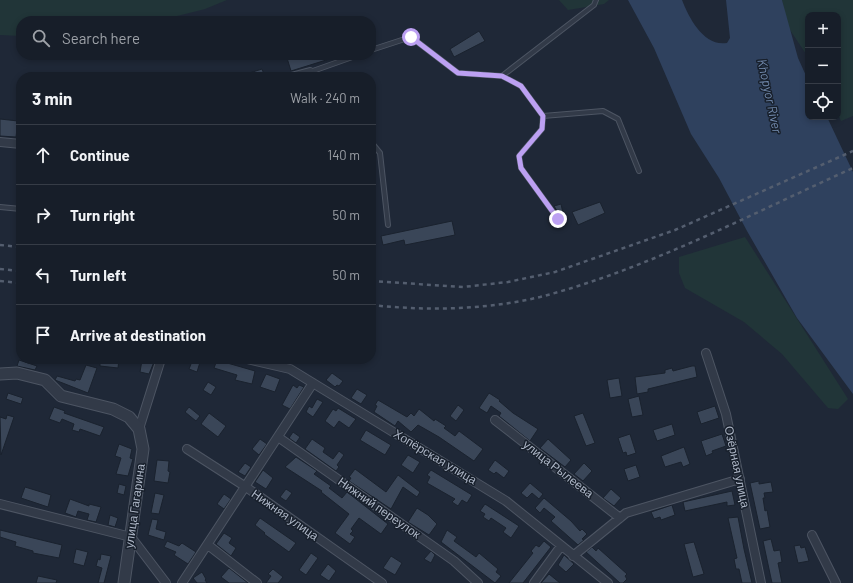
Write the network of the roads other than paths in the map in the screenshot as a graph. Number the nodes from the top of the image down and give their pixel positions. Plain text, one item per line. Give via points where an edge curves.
1 (596, 0) edge
2 (376, 48) edge
3 (344, 60) edge
4 (310, 72) edge
5 (502, 76) junction
6 (543, 116) junction
7 (0, 142) edge
8 (16, 144) edge
9 (376, 148) edge
10 (639, 171) dead end
11 (0, 207) edge
12 (16, 209) edge
13 (558, 219) dead end
14 (388, 225) dead end
15 (706, 353) dead end
16 (160, 364) edge
17 (268, 364) edge
18 (0, 374) edge
19 (314, 383) junction
20 (495, 420) dead end
21 (139, 430) junction
22 (278, 437) junction
23 (187, 449) dead end
24 (740, 479) junction
25 (246, 487) junction
26 (0, 504) edge
27 (620, 518) junction
28 (812, 535) dead end
29 (132, 537) junction
30 (208, 545) junction
31 (562, 546) junction
32 (573, 556) junction
33 (124, 583) edge
34 (166, 583) edge
35 (182, 583) edge
36 (257, 583) edge
37 (382, 583) edge
38 (478, 583) edge
39 (534, 583) edge
40 (608, 583) edge
41 (761, 583) edge
42 (836, 583) edge

1 - 5 lane via 594,5
2 - 5 lane via 411,37 458,73
3 - 4 lane
5 - 6 lane via 521,86
6 - 10 lane via 602,111 618,119
6 - 13 lane via 542,129 519,156 521,168
7 - 8 street
9 - 14 lane via 380,153
11 - 12 lane
15 - 24 street, Озёрная улица via 726,414
16 - 21 street
17 - 19 street, Хопёрская улица via 290,369
18 - 21 street via 17,373 45,380 61,396 114,409 130,417
19 - 22 street
19 - 31 street, Хопёрская улица via 506,501
20 - 27 street, улица Рылеева
21 - 29 street, улица Гагарина via 143,449
22 - 25 street
22 - 38 street, Нижний переулок via 454,561
23 - 25 street, Нижняя улица
24 - 27 street via 626,513
24 - 41 street, Озёрная улица
25 - 30 street
25 - 37 street, Нижняя улица
26 - 29 street
27 - 32 street
28 - 42 street
29 - 33 street, улица Гагарина
29 - 34 street
30 - 35 street
30 - 36 street
31 - 32 street, Хопёрская улица
31 - 39 street
32 - 40 street, Хопёрская улица

